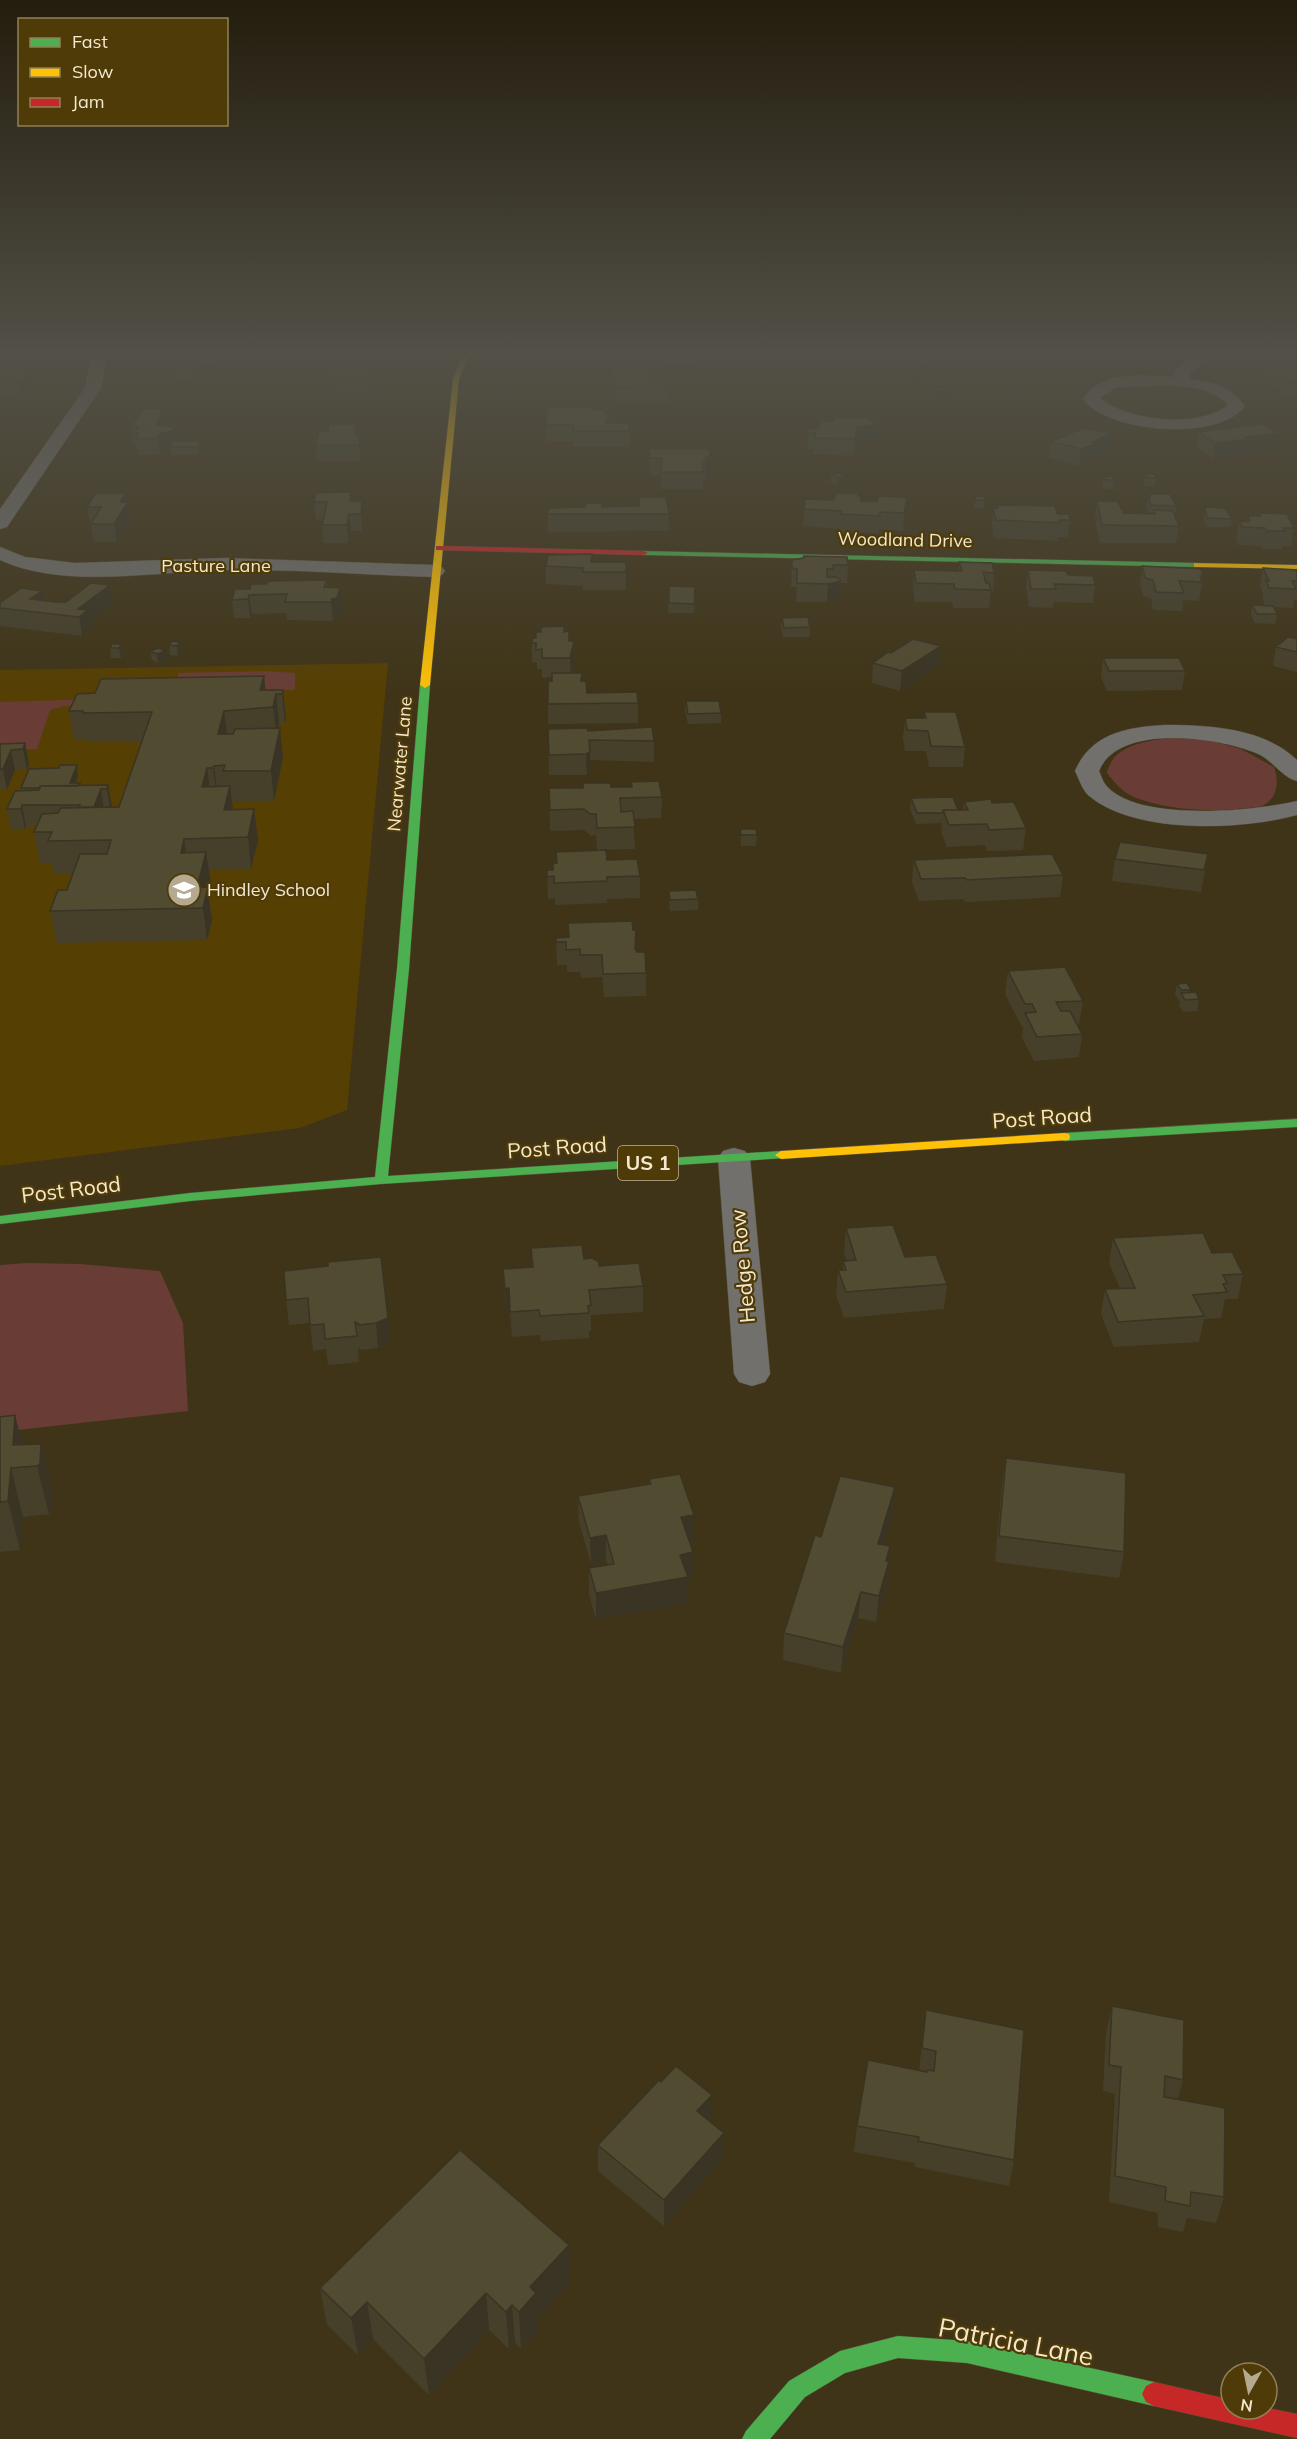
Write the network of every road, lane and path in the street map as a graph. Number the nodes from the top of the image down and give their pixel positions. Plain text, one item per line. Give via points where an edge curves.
1 (38, 468) edge
2 (447, 468) edge
3 (0, 523) edge
4 (439, 548) junction
5 (0, 553) edge
6 (1297, 567) edge
7 (435, 571) junction
8 (1297, 774) edge
9 (1297, 808) edge
10 (1297, 1123) edge
11 (734, 1158) junction
12 (381, 1180) junction
13 (0, 1220) edge
14 (752, 1374) dead end
15 (1297, 2426) edge
16 (754, 2439) edge

1 - 3 street
2 - 4 street, Nearwater Lane
4 - 6 street, Woodland Drive
4 - 7 street, Nearwater Lane
5 - 7 street, Pasture Lane via 23,562 62,568 226,564
7 - 12 street, Nearwater Lane via 403,969
8 - 9 street via 1285,760 1264,748 1218,735 1175,731 1110,743 1091,759 1087,771 1096,788 1115,801 1140,810 1221,820
10 - 11 street, Post Road / US 1
11 - 12 street, Post Road / US 1
11 - 14 street, Hedge Row
12 - 13 street, Post Road / US 1 via 190,1197
15 - 16 street, Patricia Lane via 967,2352 898,2347 840,2363 797,2389

